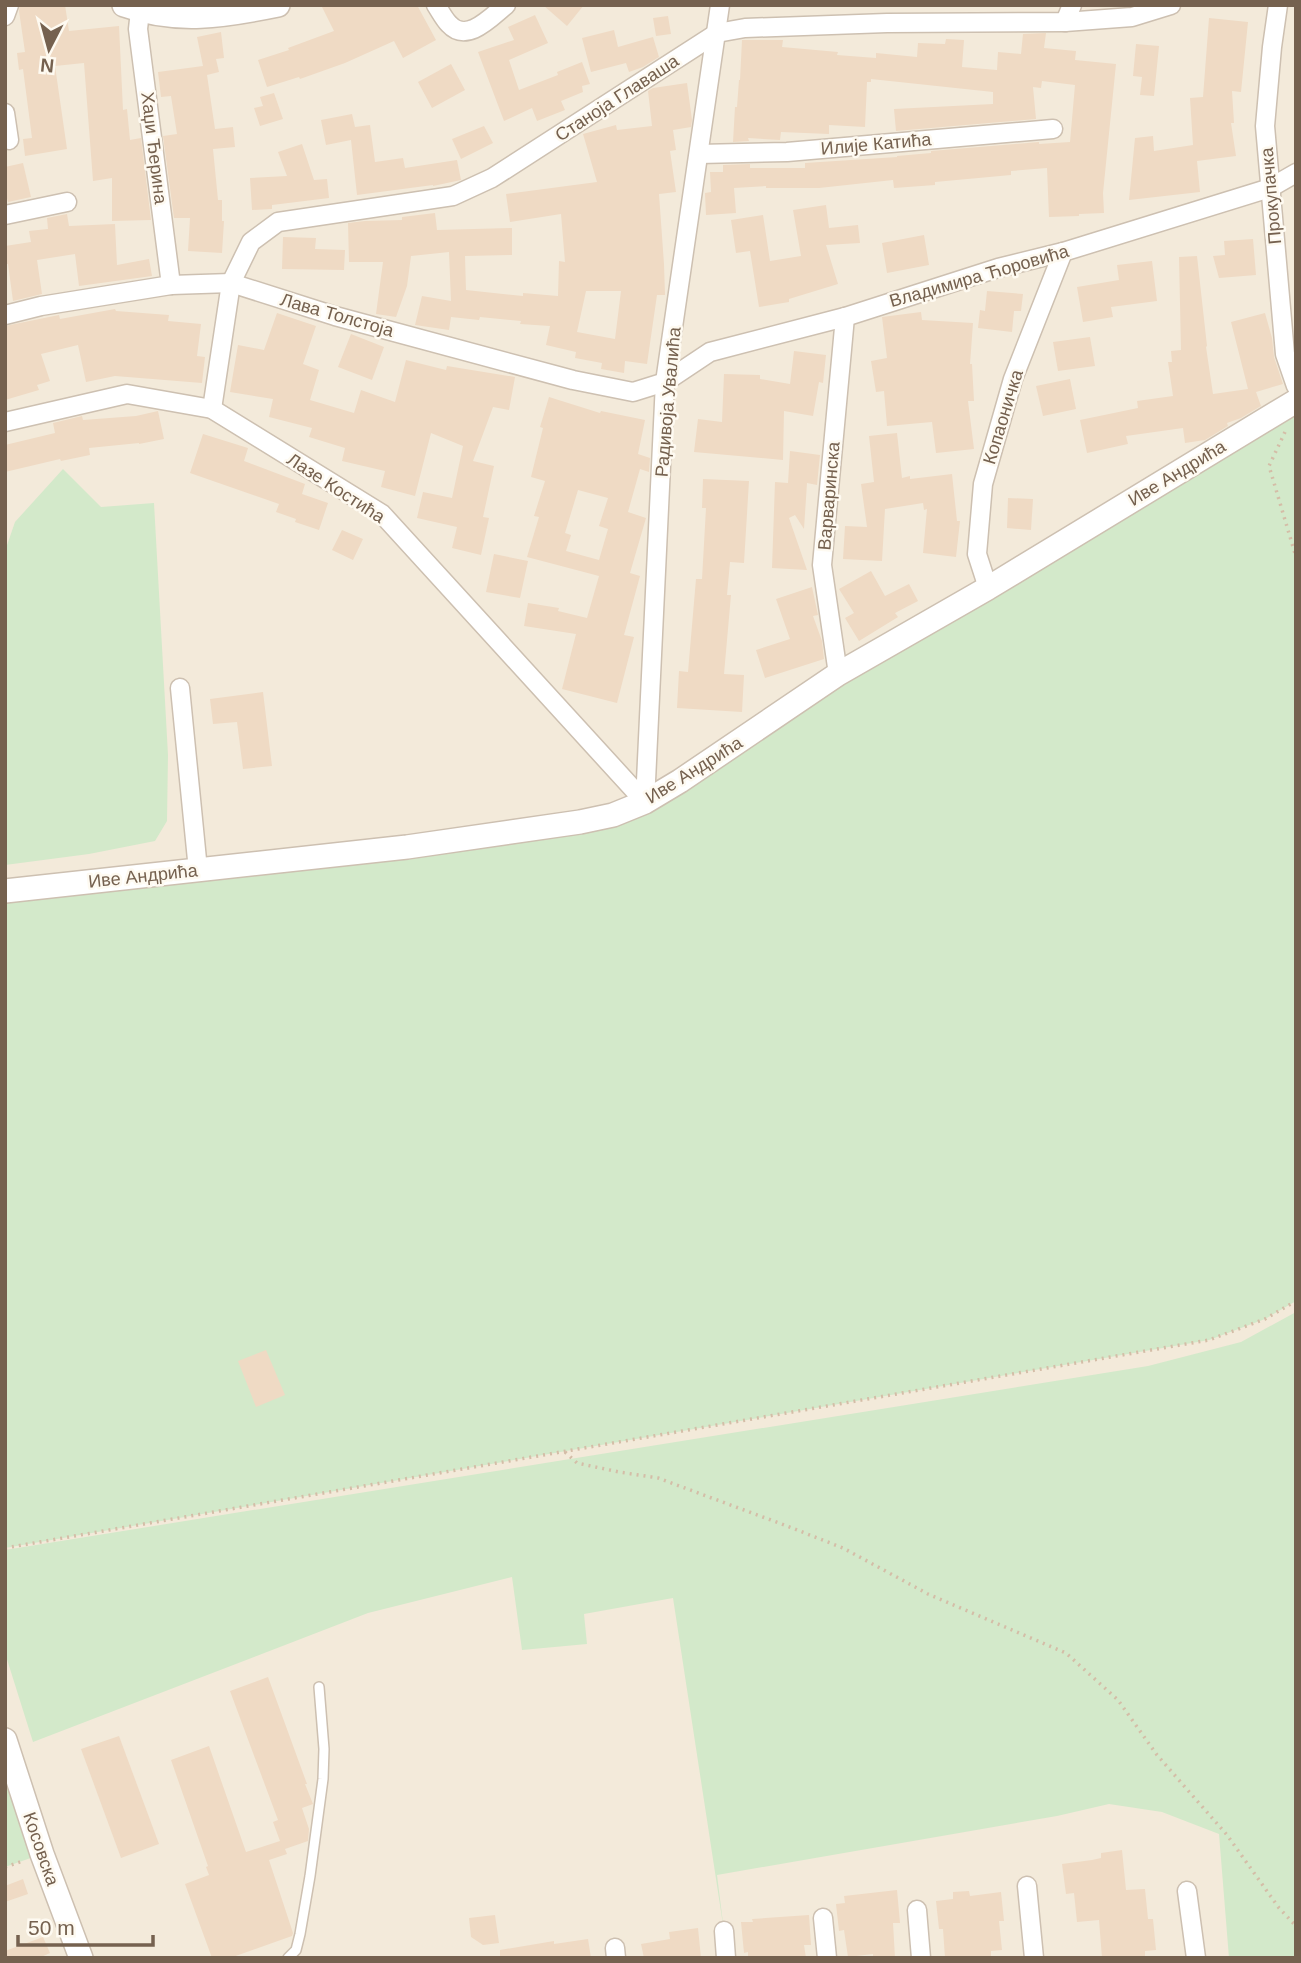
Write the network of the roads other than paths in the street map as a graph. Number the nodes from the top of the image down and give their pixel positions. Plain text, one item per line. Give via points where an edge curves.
1 (9, 5) edge
2 (278, 5) edge
3 (436, 5) edge
4 (506, 5) edge
5 (720, 5) edge
6 (895, 5) edge
7 (1171, 5) edge
8 (1279, 5) edge
9 (132, 8) edge
10 (1068, 14) edge
11 (5, 16) edge
12 (887, 23) junction
13 (717, 33) junction
14 (5, 113) edge
15 (1053, 129) dead end
16 (9, 140) dead end
17 (699, 154) junction
18 (1296, 173) edge
19 (1270, 188) junction
20 (67, 202) dead end
21 (5, 215) edge
22 (1063, 252) junction
23 (231, 283) junction
24 (172, 285) junction
25 (5, 315) edge
26 (845, 317) junction
27 (665, 382) junction
28 (1296, 386) edge
29 (1296, 401) edge
30 (212, 409) junction
31 (5, 422) edge
32 (988, 588) junction
33 (838, 674) junction
34 (180, 688) dead end
35 (645, 802) junction
36 (198, 870) junction
37 (5, 891) edge
38 (319, 1687) dead end
39 (5, 1740) edge
40 (1027, 1886) dead end
41 (1186, 1891) dead end
42 (917, 1910) dead end
43 (823, 1918) dead end
44 (724, 1931) dead end
45 (81, 1958) edge
46 (288, 1958) edge
47 (726, 1958) edge
48 (827, 1958) edge
49 (921, 1958) edge
50 (1034, 1958) edge
51 (1196, 1958) edge

1 - 11 street
2 - 9 street via 211,17 173,17
3 - 4 street via 450,26 461,31 475,29
5 - 13 street, Радивоја Увалића
6 - 12 street
7 - 10 street, Станоја Главаша via 1132,18
8 - 19 street, Прокупачка via 1265,125
9 - 24 street, Хаџи Ђерина
10 - 12 street, Станоја Главаша
12 - 13 street, Станоја Главаша
13 - 17 street, Радивоја Увалића
13 - 23 street, Станоја Главаша via 492,178 453,196 278,222 251,242
14 - 16 street
15 - 17 street, Илије Катића via 788,152
17 - 27 street, Радивоја Увалића
18 - 19 street, Владимира Ћоровића
19 - 22 street, Владимира Ћоровића
19 - 28 street, Прокупачка via 1285,354
20 - 21 street
22 - 26 street, Владимира Ћоровића
22 - 32 street, Копаоничка via 1013,379 983,484 977,554
23 - 24 street, Лава Толстоја
23 - 27 street, Лава Толстоја via 573,380 633,392
23 - 30 street, Станоја Главаша
24 - 25 street, Лава Толстоја
26 - 27 street, Владимира Ћоровића via 710,352
26 - 33 street, Варваринска via 822,565
27 - 35 street, Радивоја Увалића
29 - 32 street, Иве Андрића
30 - 31 street, Лазе Костића via 128,394
30 - 35 street, Лазе Костића via 382,514
32 - 33 street, Иве Андрића
33 - 35 street, Иве Андрића
34 - 36 street
35 - 36 street, Иве Андрића via 580,822
36 - 37 street, Иве Андрића
38 - 46 lane via 323,1779 300,1934 296,1950
39 - 45 street, Косовска
40 - 50 street
41 - 51 street
42 - 49 street
43 - 48 street
44 - 47 street

